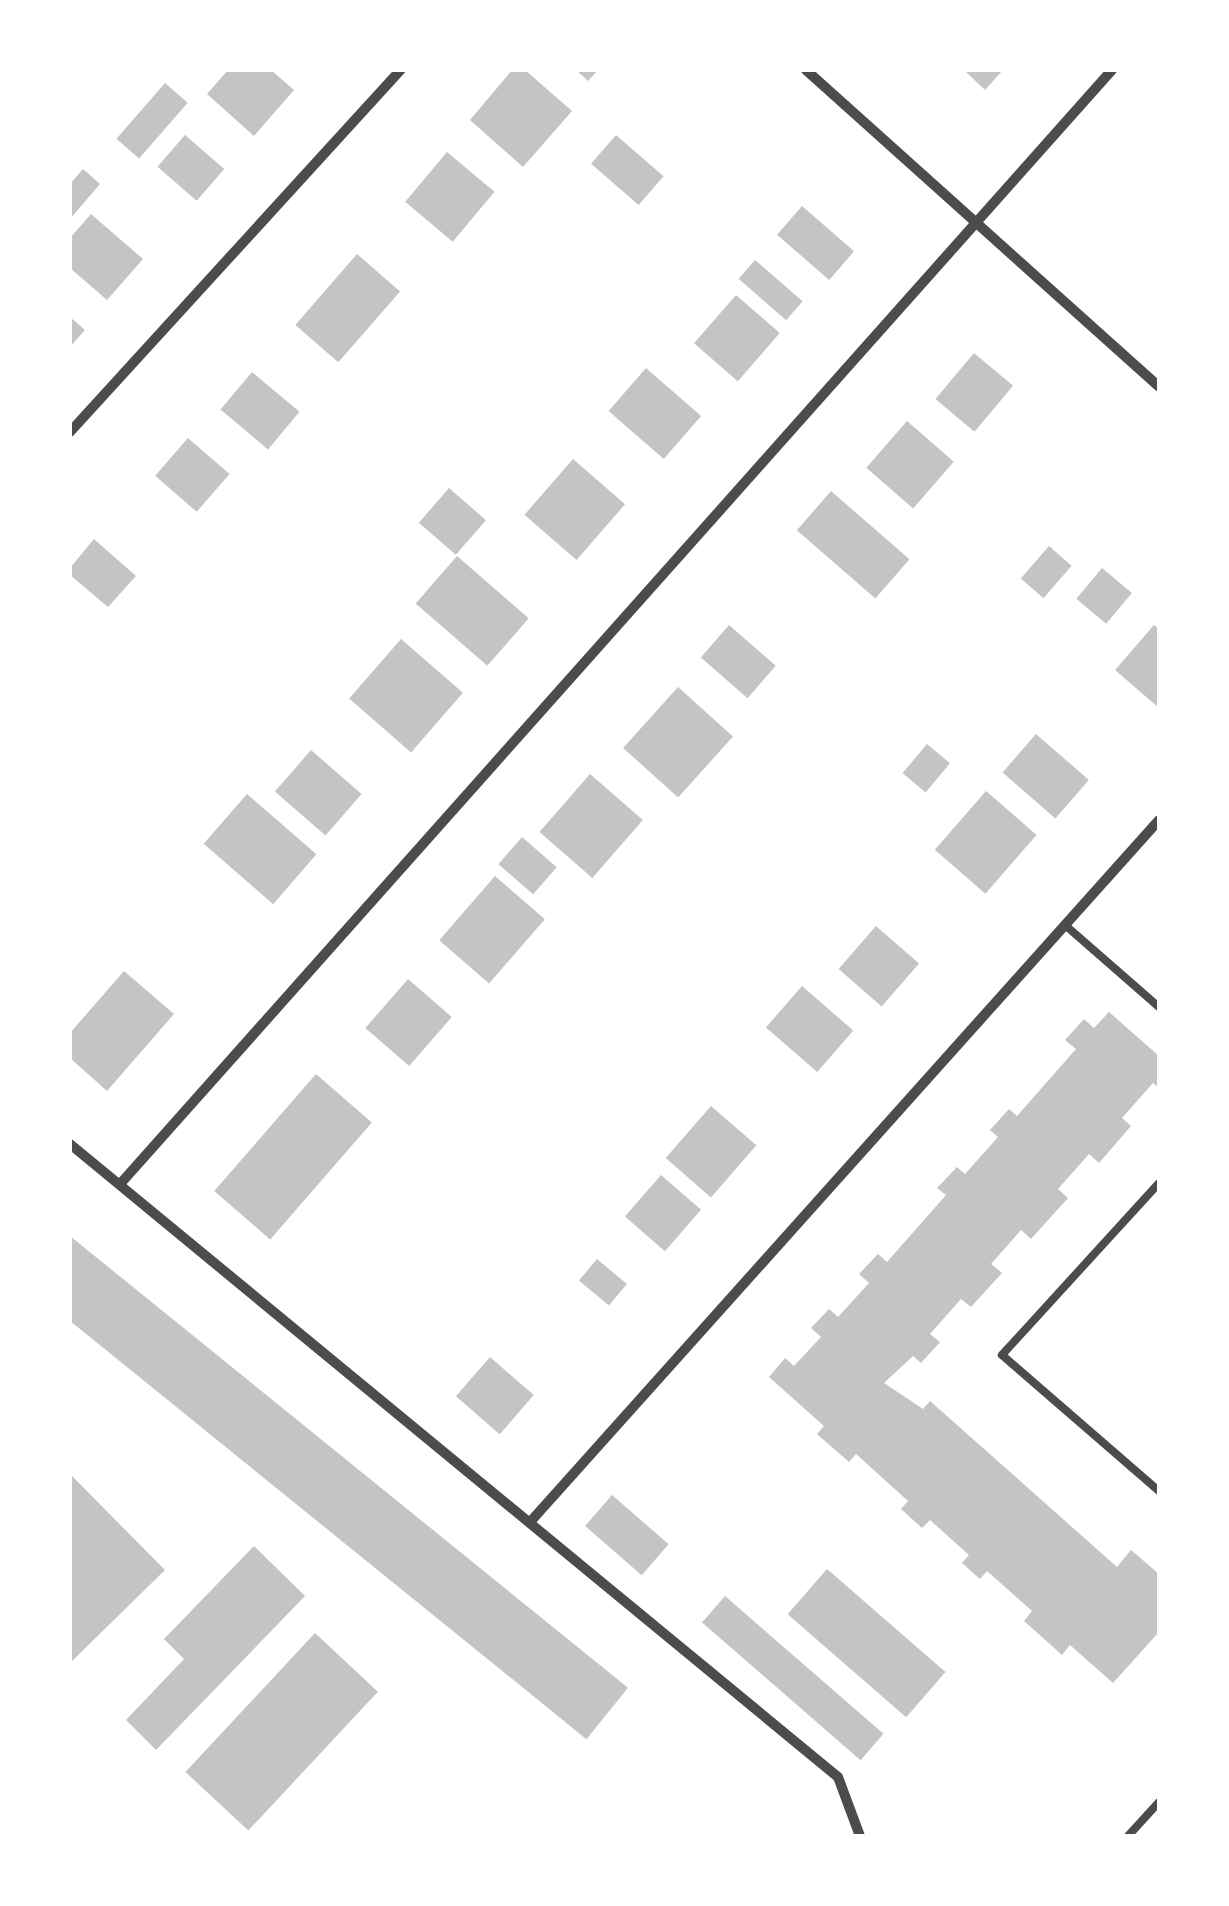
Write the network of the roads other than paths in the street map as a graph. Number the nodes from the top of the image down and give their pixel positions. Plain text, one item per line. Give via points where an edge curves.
1 (400, 70) edge
2 (806, 70) edge
3 (1112, 70) edge
4 (976, 223) junction
5 (1159, 387) edge
6 (70, 432) edge
7 (1159, 820) edge
8 (1065, 926) junction
9 (1159, 1006) edge
10 (70, 1144) edge
11 (121, 1183) junction
12 (1159, 1183) edge
13 (1159, 1491) edge
14 (531, 1521) junction
15 (1159, 1802) edge
16 (860, 1836) edge
17 (1128, 1836) edge

1 - 6 street
2 - 4 street
3 - 4 street
4 - 5 street
4 - 11 street
7 - 8 street
8 - 9 lane
8 - 14 street
10 - 11 street
11 - 14 street
12 - 13 lane via 1002,1356
14 - 16 street via 838,1778
15 - 17 lane

